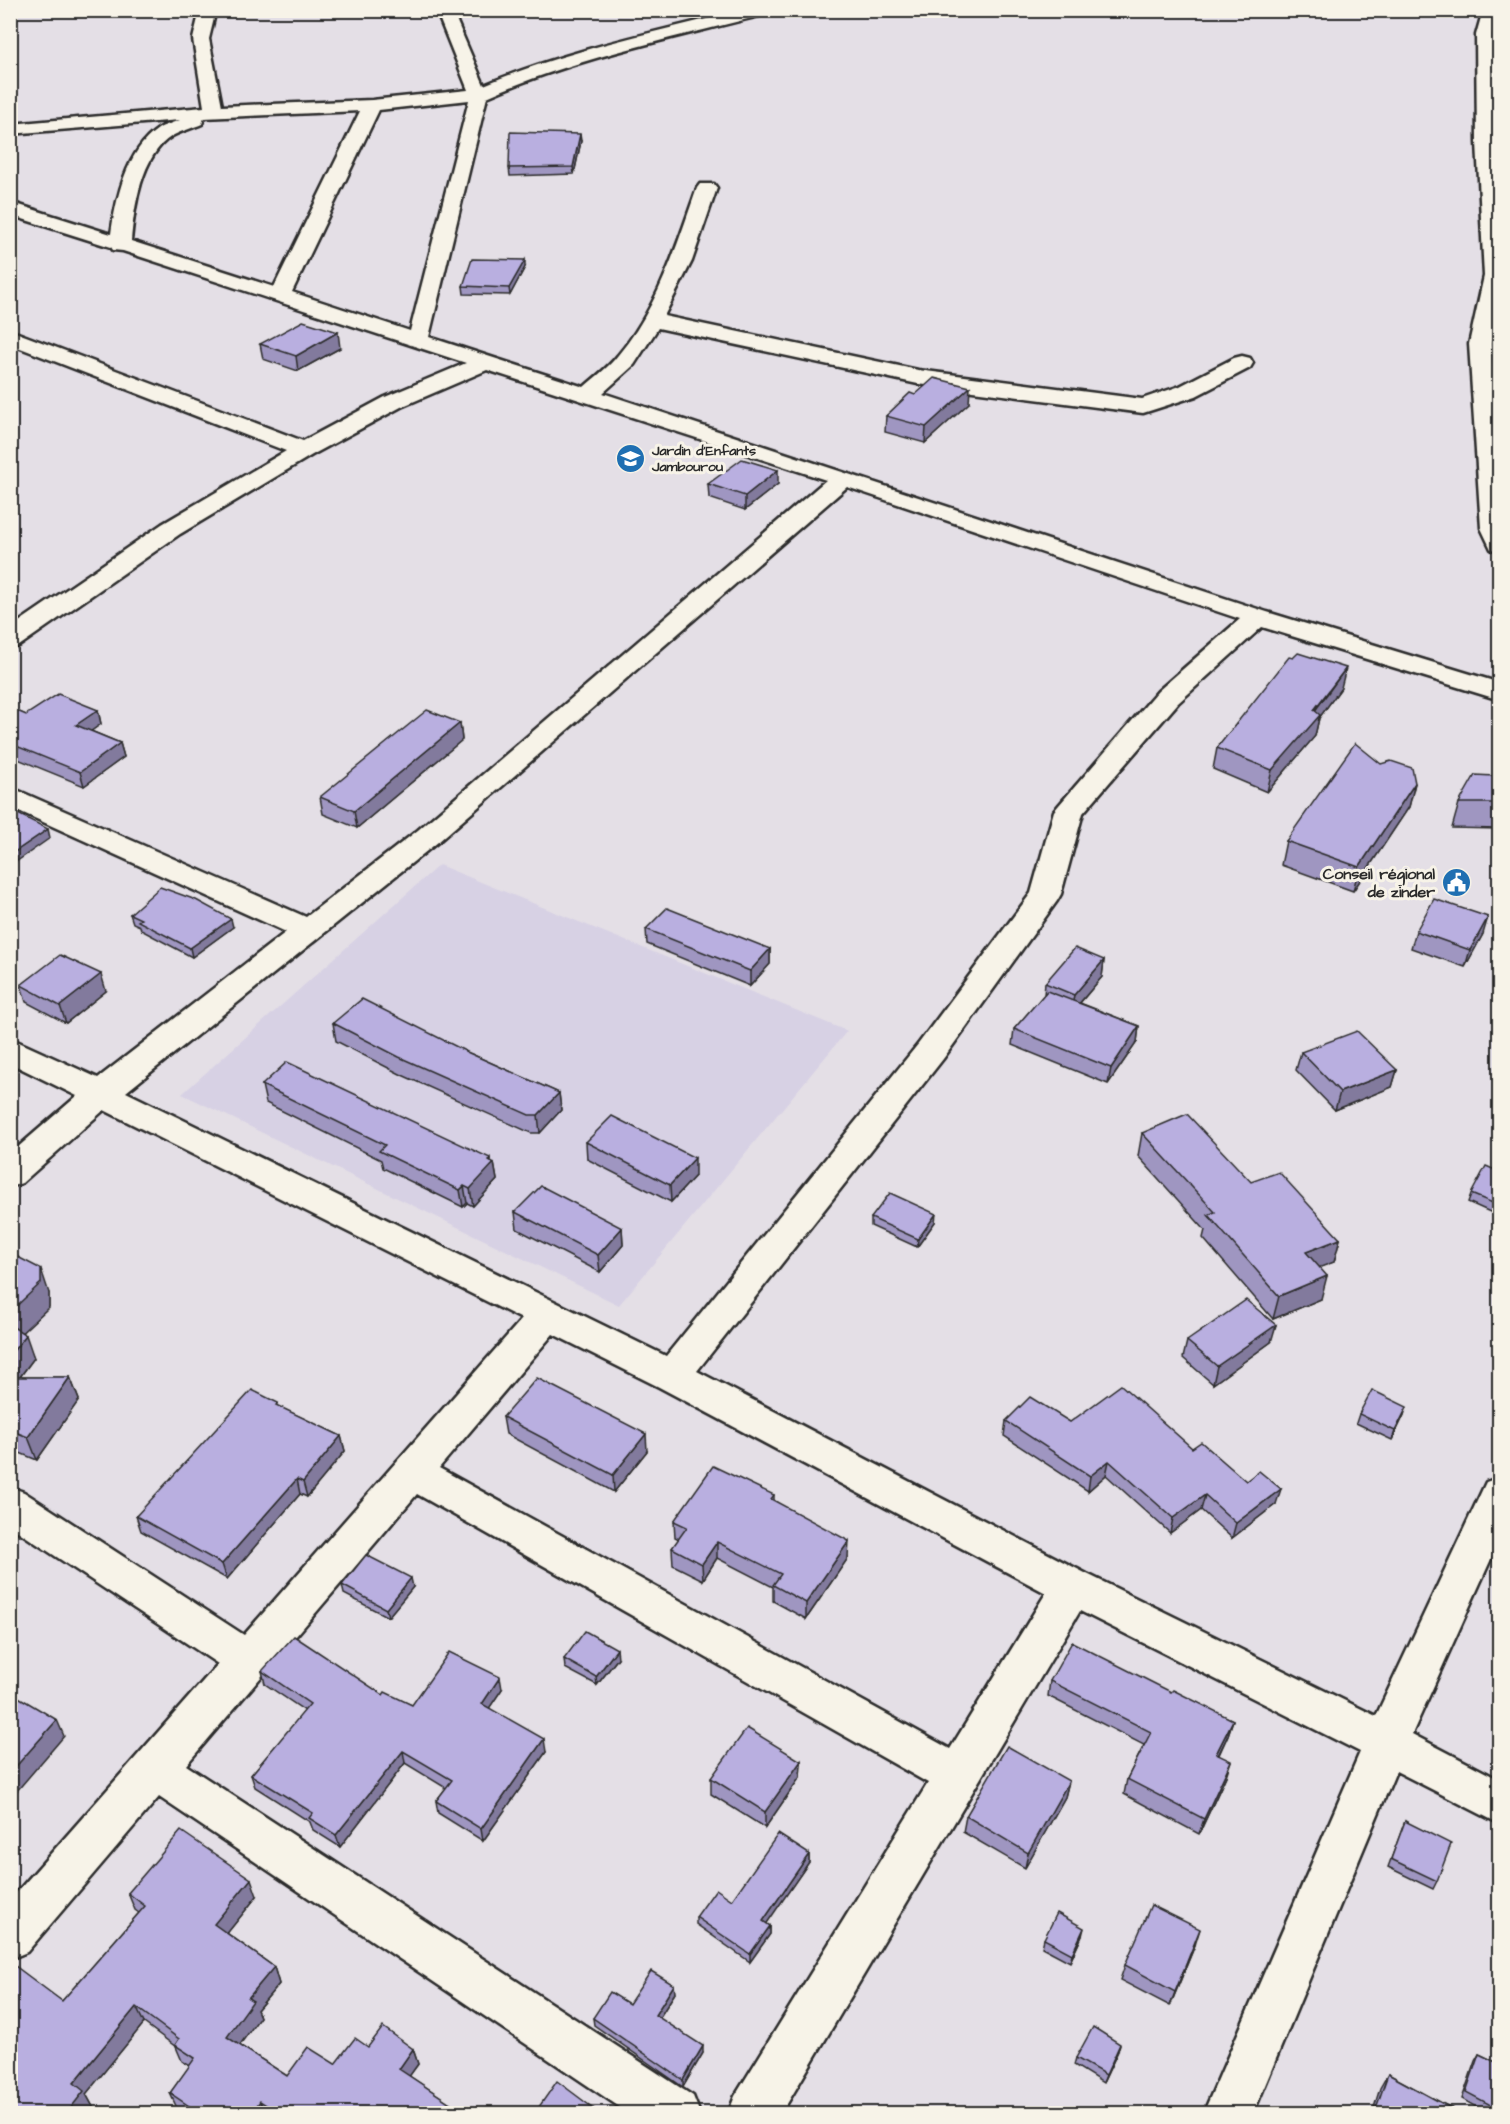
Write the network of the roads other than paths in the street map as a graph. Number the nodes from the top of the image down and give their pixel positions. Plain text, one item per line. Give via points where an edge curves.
1 (208, 10) edge
2 (444, 10) edge
3 (765, 10) edge
4 (1491, 10) edge
5 (479, 94) junction
6 (372, 105) junction
7 (214, 112) junction
8 (10, 129) edge
9 (706, 188) dead end
10 (10, 208) edge
11 (120, 246) junction
12 (279, 297) junction
13 (652, 320) junction
14 (10, 336) edge
15 (418, 340) junction
16 (487, 362) junction
17 (1242, 363) dead end
18 (588, 395) junction
19 (304, 450) junction
20 (843, 477) junction
21 (1500, 544) edge
22 (1258, 617) junction
23 (10, 640) edge
24 (1500, 692) edge
25 (10, 796) edge
26 (309, 930) junction
27 (10, 1049) edge
28 (100, 1094) junction
29 (10, 1174) edge
30 (547, 1316) junction
31 (672, 1376) junction
32 (412, 1472) junction
33 (1500, 1494) edge
34 (10, 1504) edge
35 (1072, 1587) junction
36 (248, 1661) junction
37 (1386, 1743) junction
38 (155, 1770) junction
39 (957, 1776) junction
40 (1500, 1803) edge
41 (10, 1936) edge
42 (675, 2114) edge
43 (753, 2114) edge
44 (1228, 2114) edge

1 - 7 street via 201,39
2 - 5 street
3 - 5 street via 577,57
4 - 21 street via 1484,35 1494,276 1480,344 1493,528
5 - 6 street
5 - 15 street
6 - 7 street
6 - 12 street
7 - 8 street
7 - 11 street via 165,133 147,150 125,200
9 - 13 street via 682,261
10 - 11 street
11 - 12 street
12 - 15 street
13 - 17 street via 918,377 1143,406 1188,391
13 - 18 street via 627,360
14 - 19 street
15 - 16 street
16 - 18 street
16 - 19 street via 393,402
18 - 20 street
19 - 23 street via 171,529
20 - 22 street
20 - 26 street via 428,836
22 - 24 street
22 - 31 street via 1168,697 1069,811 1046,894 931,1051
25 - 26 street
26 - 28 street
27 - 28 street
28 - 29 street
28 - 30 street
30 - 31 street
30 - 32 street
31 - 35 street
32 - 36 street
32 - 39 street
33 - 37 street
34 - 36 street
35 - 37 street
35 - 39 street
36 - 38 street
37 - 40 street
37 - 44 street
38 - 41 street
38 - 42 street
39 - 43 street

